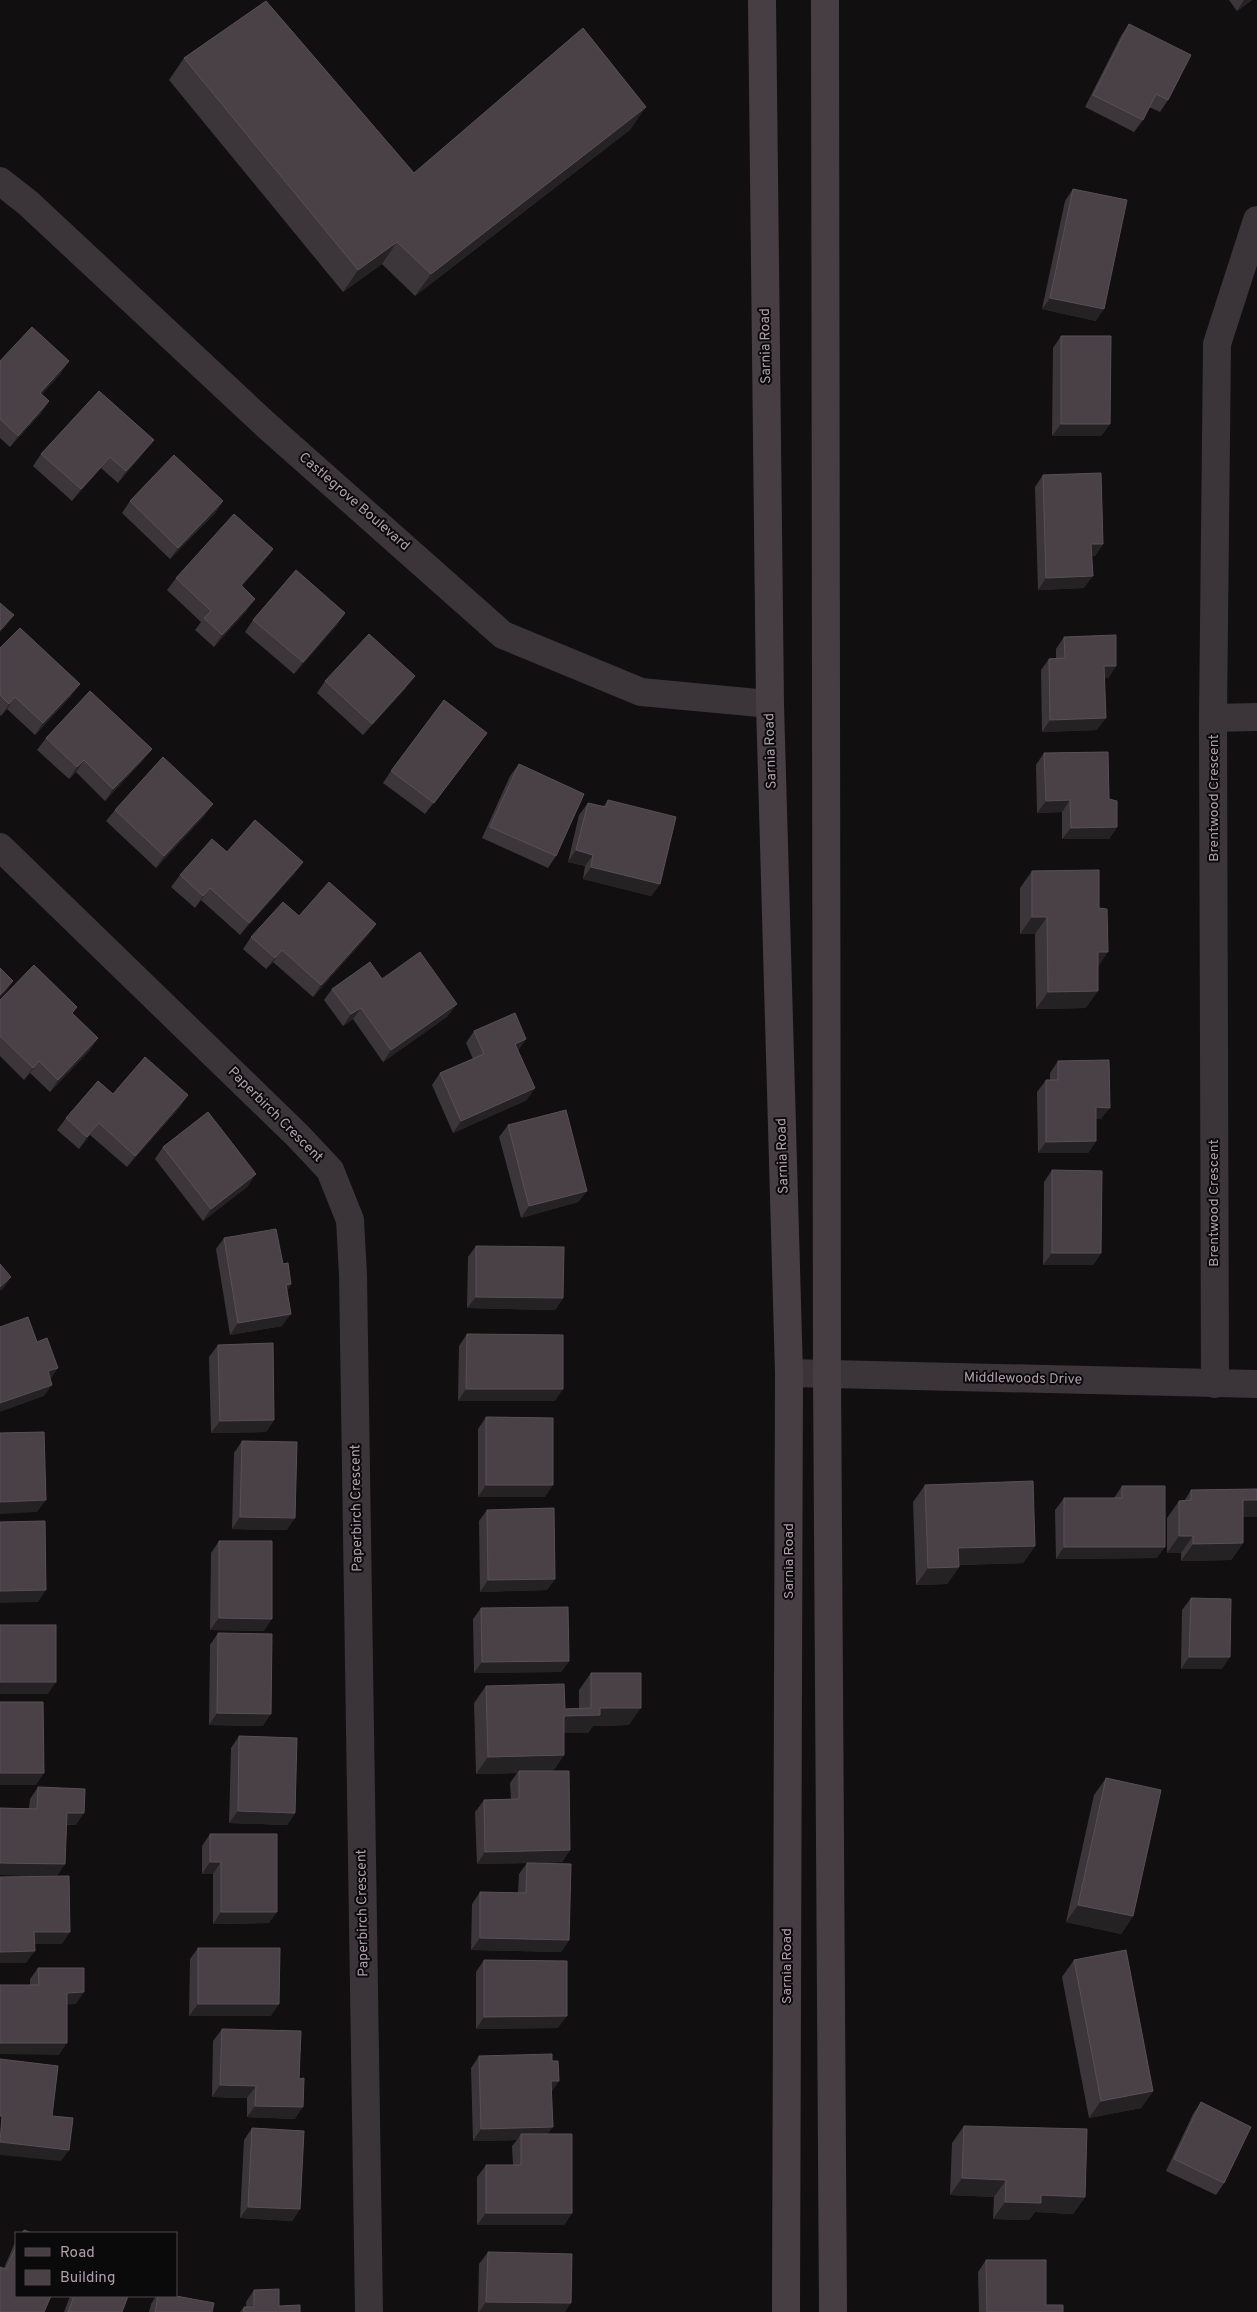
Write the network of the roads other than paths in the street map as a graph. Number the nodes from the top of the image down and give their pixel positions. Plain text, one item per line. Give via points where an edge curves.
1 (762, 0) edge
2 (826, 0) edge
3 (0, 181) edge
4 (1257, 220) edge
5 (770, 704) junction
6 (1257, 717) edge
7 (1214, 718) junction
8 (0, 847) edge
9 (789, 1373) junction
10 (826, 1374) junction
11 (1215, 1384) junction
12 (1257, 1384) edge
13 (369, 2312) edge
14 (786, 2312) edge
15 (833, 2312) edge

1 - 5 main road, Sarnia Road
2 - 10 main road
3 - 5 street, Castlegrove Boulevard via 28,203 266,425 503,635 641,692
4 - 7 street, Brentwood Crescent via 1216,344
5 - 9 main road, Sarnia Road
6 - 7 street
7 - 11 street, Brentwood Crescent
8 - 13 street, Paperbirch Crescent via 330,1170 350,1220
9 - 10 street, Middlewoods Drive
9 - 14 main road, Sarnia Road
10 - 11 street, Middlewoods Drive
10 - 15 main road
11 - 12 street, Middlewoods Drive

